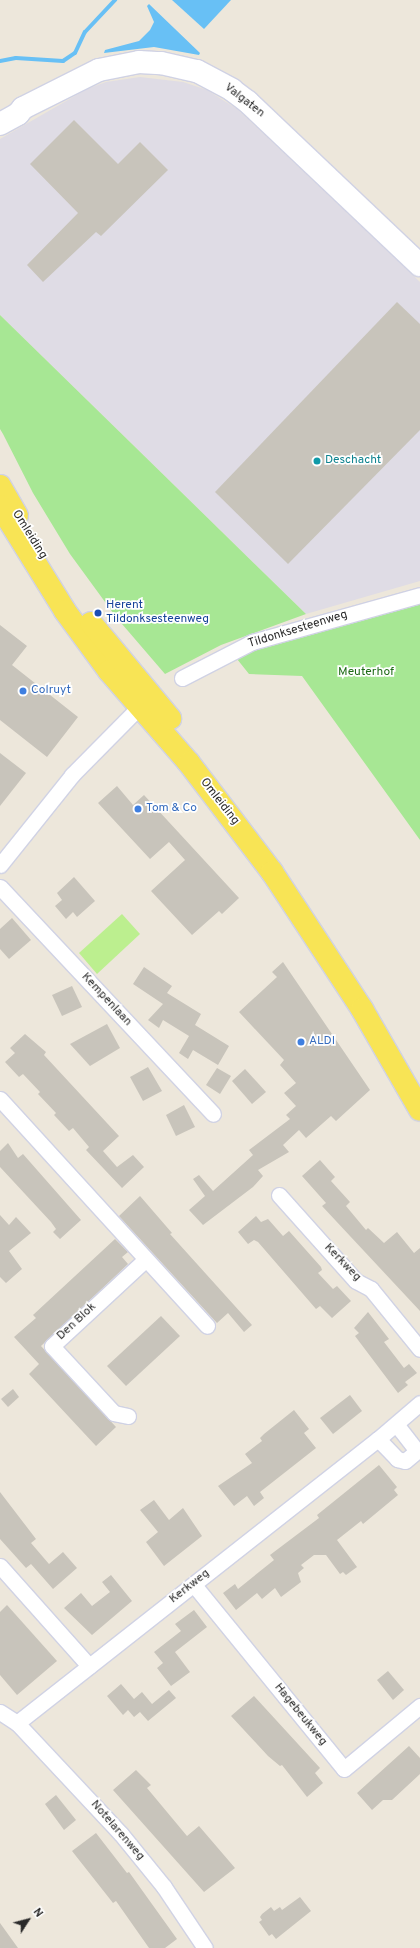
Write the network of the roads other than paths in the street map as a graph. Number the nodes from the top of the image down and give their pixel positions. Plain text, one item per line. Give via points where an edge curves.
1 (23, 108) junction
2 (0, 112) edge
3 (0, 124) edge
4 (420, 265) edge
5 (0, 486) edge
6 (0, 506) edge
7 (420, 595) edge
8 (182, 678) dead end
9 (145, 700) junction
10 (0, 865) edge
11 (0, 887) edge
12 (420, 1090) edge
13 (0, 1100) edge
14 (420, 1110) edge
15 (213, 1114) dead end
16 (279, 1195) dead end
17 (145, 1260) junction
18 (207, 1326) dead end
19 (420, 1349) edge
20 (420, 1403) edge
21 (128, 1416) dead end
22 (396, 1424) junction
23 (378, 1439) junction
24 (0, 1566) edge
25 (194, 1585) junction
26 (89, 1666) junction
27 (420, 1706) edge
28 (0, 1712) edge
29 (17, 1723) junction
30 (205, 1948) edge

1 - 2 street, Valgaten
1 - 3 street, Valgaten via 18,114
1 - 4 street, Valgaten via 85,75 113,67 139,62 161,63 196,71 232,90 248,102
5 - 9 main road, Omleiding via 66,592
6 - 9 main road, Omleiding via 65,612 109,671
7 - 8 street, Tildonksesteenweg via 252,642
9 - 10 street via 72,776
9 - 12 main road, Omleiding via 214,775 309,906 349,966
9 - 14 main road, Omleiding via 189,763 272,872 362,1009
11 - 15 street, Kempenlaan
13 - 17 street
16 - 19 street, Kerkweg via 356,1281 371,1289
17 - 18 street
17 - 21 street, Den Blok via 52,1346 114,1413
20 - 22 street, Kerkweg
22 - 23 street, Kerkweg
22 - 23 street via 417,1451 405,1461 397,1459
23 - 25 street, Kerkweg
24 - 26 street
25 - 26 street, Kerkweg
25 - 27 street, Hagebeukweg via 344,1769
26 - 29 street, Kerkweg
28 - 29 street
29 - 30 street, Notelarenweg via 121,1834 164,1887

